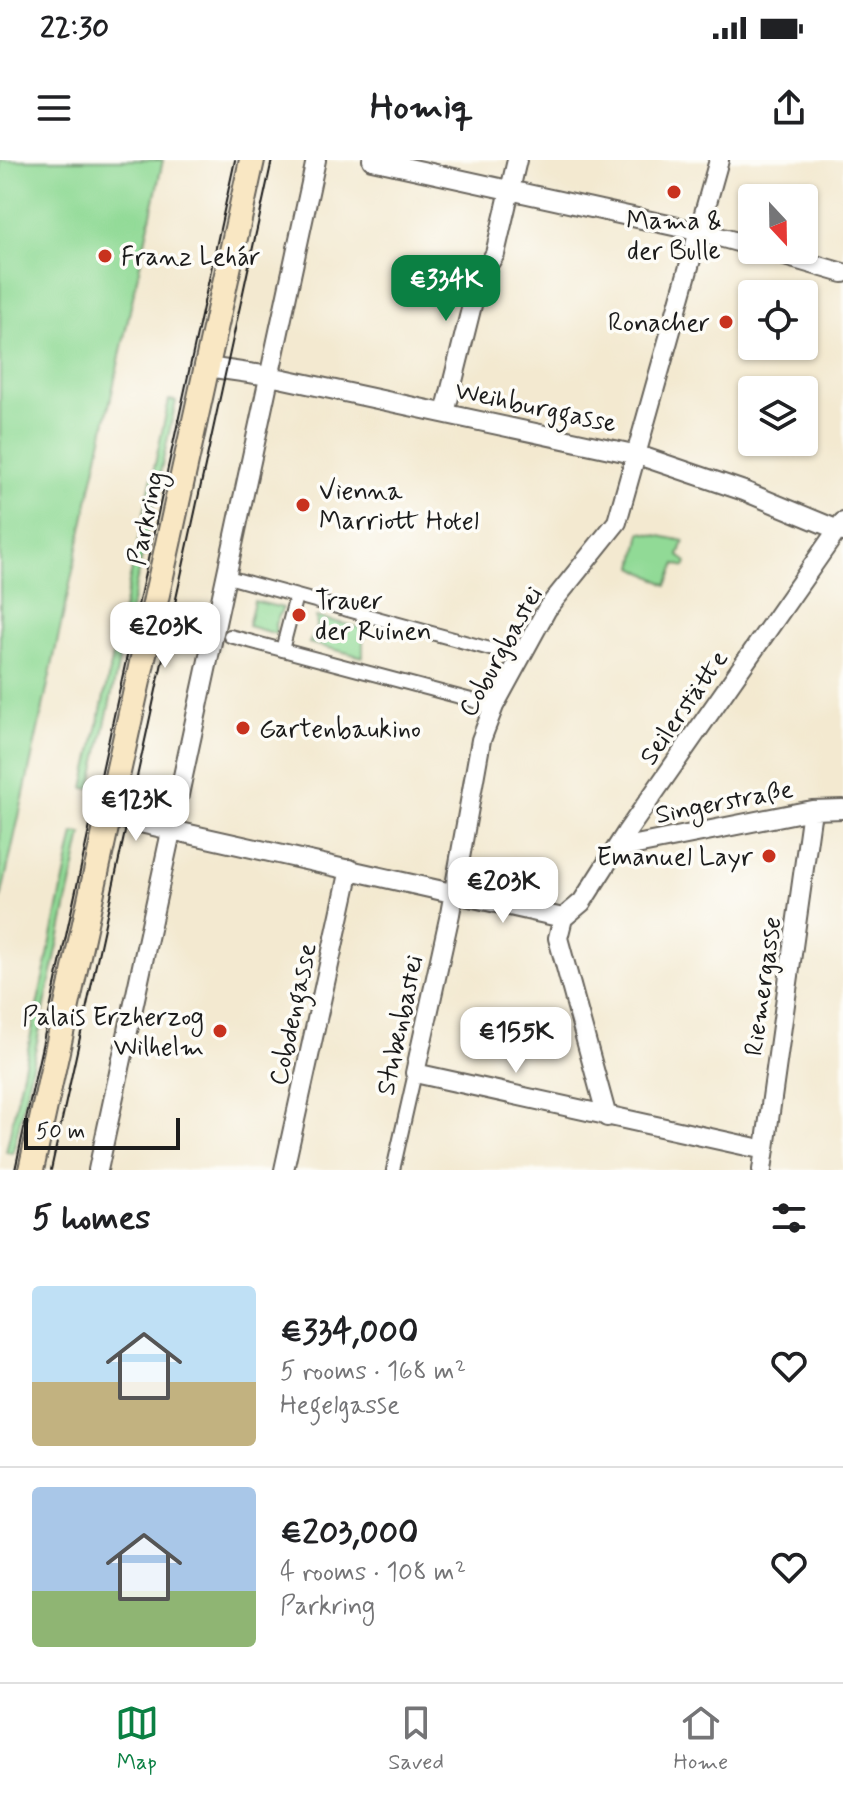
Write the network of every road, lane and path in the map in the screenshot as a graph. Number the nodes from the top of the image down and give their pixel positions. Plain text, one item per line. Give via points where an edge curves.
1 (252, 160) edge
2 (316, 160) edge
3 (372, 160) edge
4 (517, 160) edge
5 (719, 160) edge
6 (510, 189) junction
7 (701, 232) junction
8 (738, 242) edge
9 (812, 264) edge
10 (843, 273) edge
11 (207, 367) junction
12 (270, 376) junction
13 (445, 413) junction
14 (638, 455) junction
15 (842, 528) edge
16 (228, 577) junction
17 (296, 596) junction
18 (230, 636) dead end
19 (282, 650) junction
20 (519, 657) junction
21 (494, 706) junction
22 (843, 809) edge
23 (812, 810) junction
24 (109, 816) junction
25 (171, 829) junction
26 (616, 849) junction
27 (350, 869) junction
28 (454, 891) junction
29 (563, 918) junction
30 (415, 1073) junction
31 (607, 1117) junction
32 (765, 1150) junction
33 (31, 1170) edge
34 (98, 1170) edge
35 (284, 1170) edge
36 (393, 1170) edge
37 (762, 1170) edge

1 - 11 main road, Parkring
2 - 12 street
3 - 6 street
4 - 6 street
5 - 7 street, Coburgbastei
6 - 7 street
6 - 13 street via 495,254 478,281
7 - 8 street
7 - 14 street, Coburgbastei
9 - 10 street
11 - 12 street, Weihburggasse
11 - 24 main road, Parkring
12 - 13 street, Weihburggasse
12 - 16 street
13 - 14 street, Weihburggasse
14 - 15 street, Weihburggasse
14 - 20 street, Coburgbastei via 617,522 547,609
15 - 26 street, Seilerstätte
16 - 17 street
16 - 25 street
17 - 19 street
17 - 20 street
18 - 19 street
19 - 21 street
20 - 21 street, Coburgbastei
21 - 28 street, Coburgbastei via 481,740
22 - 23 street, Singerstraße
23 - 26 street, Singerstraße
23 - 32 street, Riemergasse
24 - 25 street
24 - 33 main road, Parkring
25 - 27 street
25 - 34 street
26 - 29 street, Seilerstätte via 582,902
27 - 28 street
27 - 35 street, Cobdengasse
28 - 29 street
28 - 30 street, Stubenbastei
29 - 31 street via 558,938
30 - 31 street
30 - 36 street, Stubenbastei
31 - 32 street
32 - 37 street, Riemergasse

